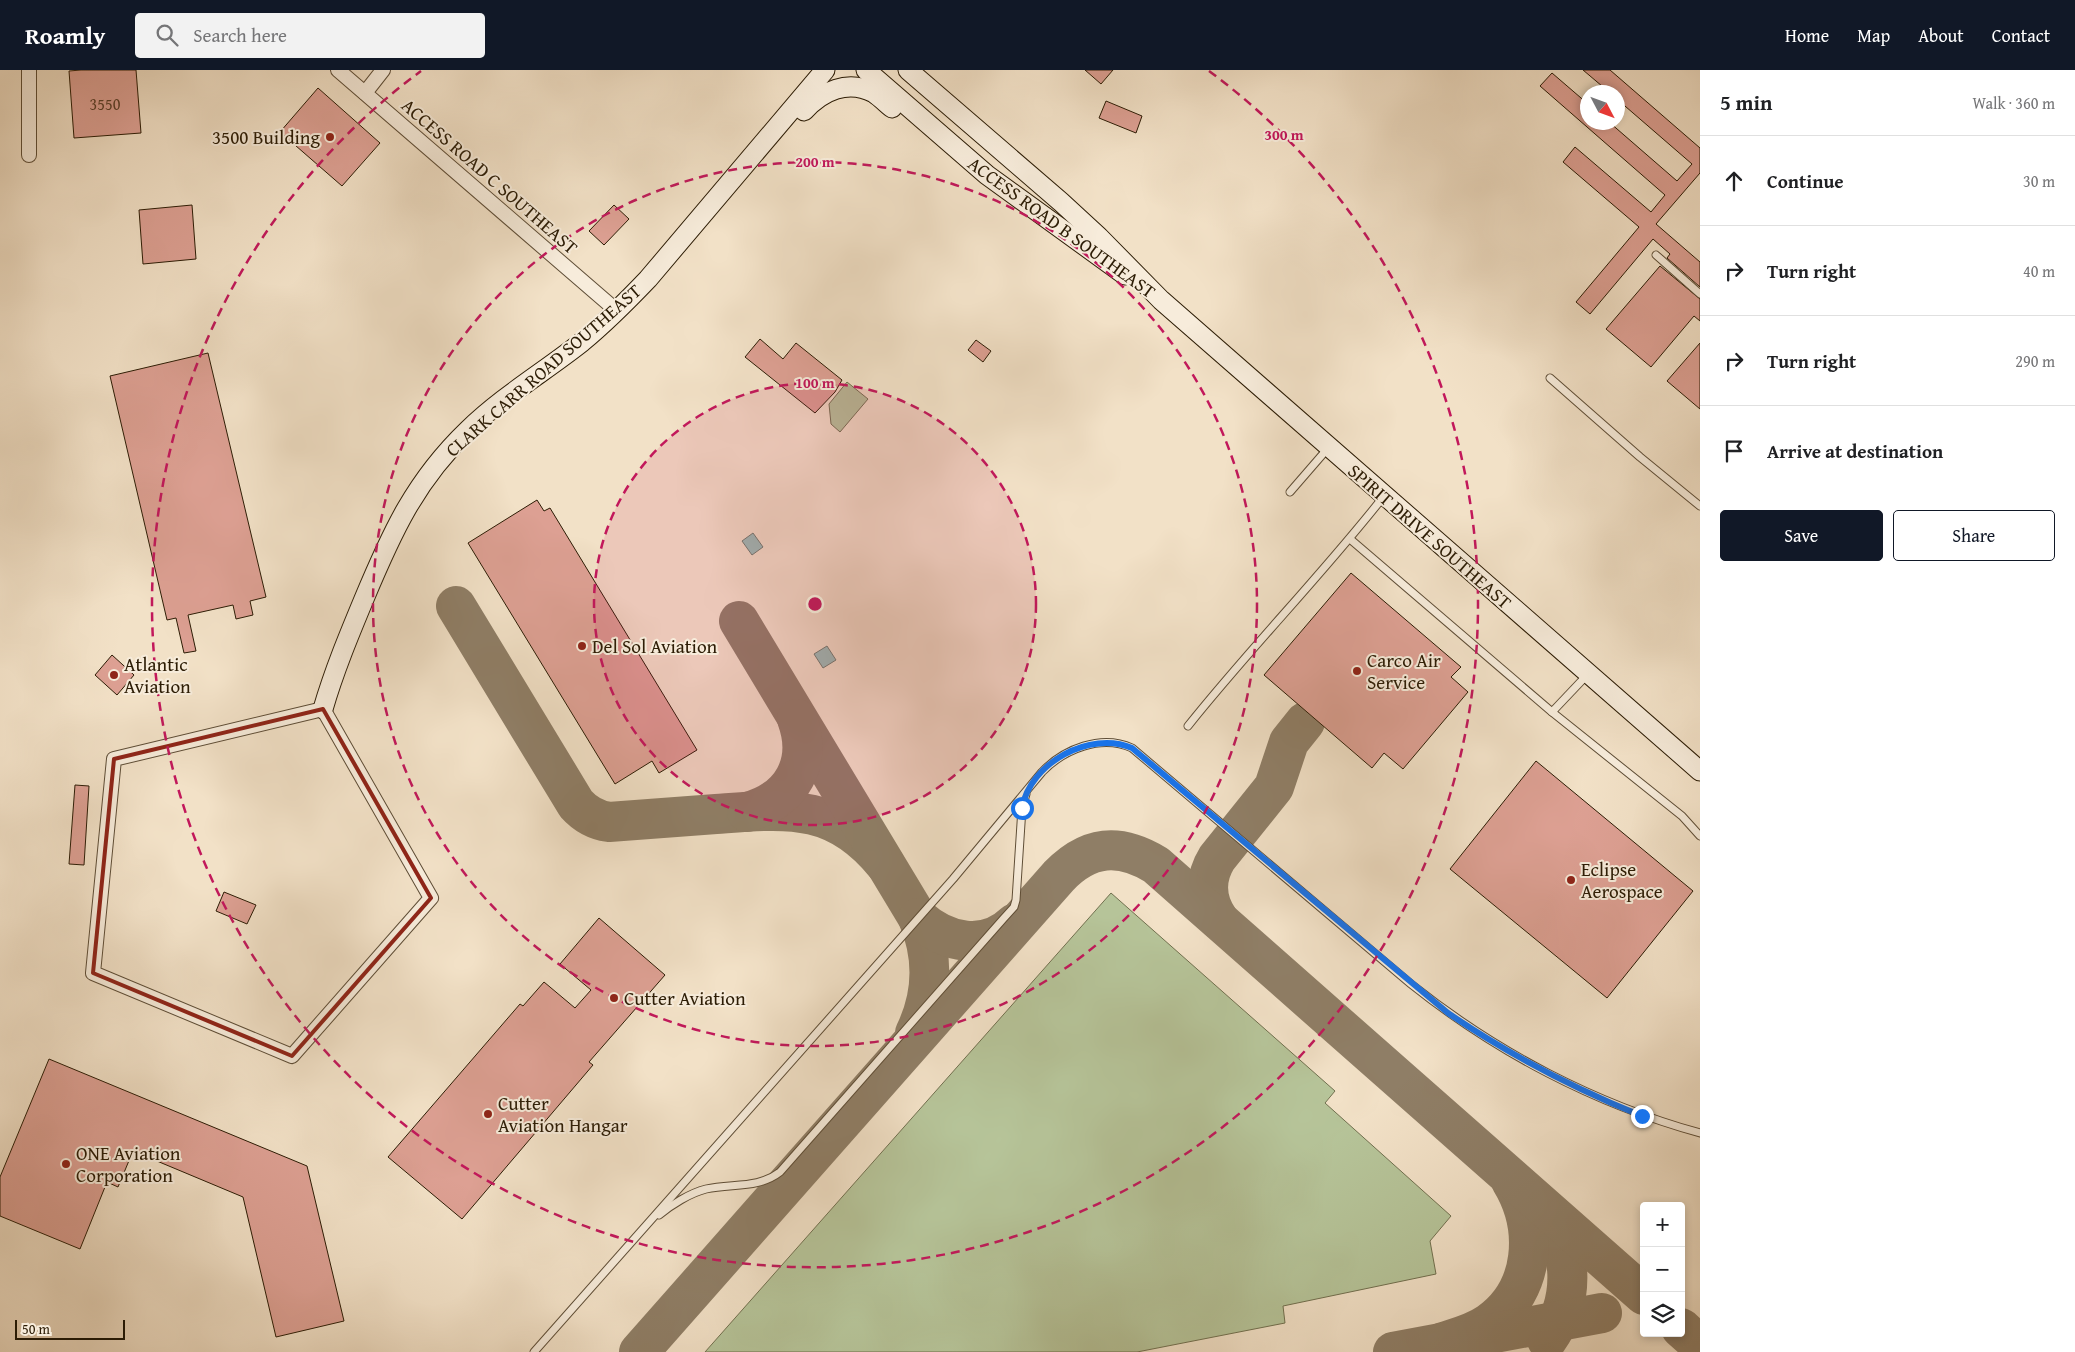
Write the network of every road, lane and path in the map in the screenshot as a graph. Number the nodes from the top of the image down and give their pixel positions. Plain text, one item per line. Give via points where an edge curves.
1 (29, 70) edge
2 (338, 70) edge
3 (384, 70) edge
4 (825, 70) edge
5 (866, 70) edge
6 (908, 70) edge
7 (365, 92) junction
8 (29, 155) dead end
9 (739, 172) junction
10 (987, 175) junction
11 (1656, 255) dead end
12 (1700, 294) edge
13 (1161, 300) junction
14 (617, 311) junction
15 (1550, 378) dead end
16 (1329, 447) junction
17 (1290, 492) dead end
18 (1384, 496) junction
19 (1700, 506) edge
20 (1350, 539) junction
21 (1588, 674) junction
22 (323, 709) junction
23 (1552, 712) junction
24 (1188, 726) dead end
25 (1700, 771) edge
26 (1030, 787) junction
27 (1700, 836) edge
28 (1700, 1134) edge
29 (639, 1233) junction
30 (534, 1352) edge

1 - 8 street
2 - 7 street, ACCESS ROAD C SOUTHEAST
3 - 7 street
4 - 9 street, CLARK CARR ROAD SOUTHEAST
5 - 10 street, ACCESS ROAD B SOUTHEAST
6 - 13 street, ACCESS ROAD B SOUTHEAST via 1099,236
7 - 14 street, ACCESS ROAD C SOUTHEAST
9 - 10 street via 764,160 818,96 834,89 854,87 875,94 951,158
9 - 14 street, CLARK CARR ROAD SOUTHEAST
10 - 13 street, ACCESS ROAD B SOUTHEAST
11 - 12 lane
13 - 16 street, SPIRIT DRIVE SOUTHEAST
14 - 22 street, CLARK CARR ROAD SOUTHEAST via 582,342 498,403 432,469 408,504 386,546 336,667
15 - 19 lane
16 - 17 lane
16 - 18 street, SPIRIT DRIVE SOUTHEAST
18 - 20 lane
18 - 21 street, SPIRIT DRIVE SOUTHEAST
20 - 23 lane
20 - 24 lane via 1233,670
21 - 23 lane
21 - 25 street, SPIRIT DRIVE SOUTHEAST
22 - 22 street via 114,759 93,973 292,1056 432,898
23 - 27 lane via 1682,816
26 - 28 lane via 1058,758 1088,745 1111,742 1132,748 1448,1013 1507,1051 1574,1086 1642,1116
26 - 29 lane via 953,879
26 - 29 lane via 1022,808 1014,907 780,1172 765,1182 705,1190 685,1198
29 - 30 lane

